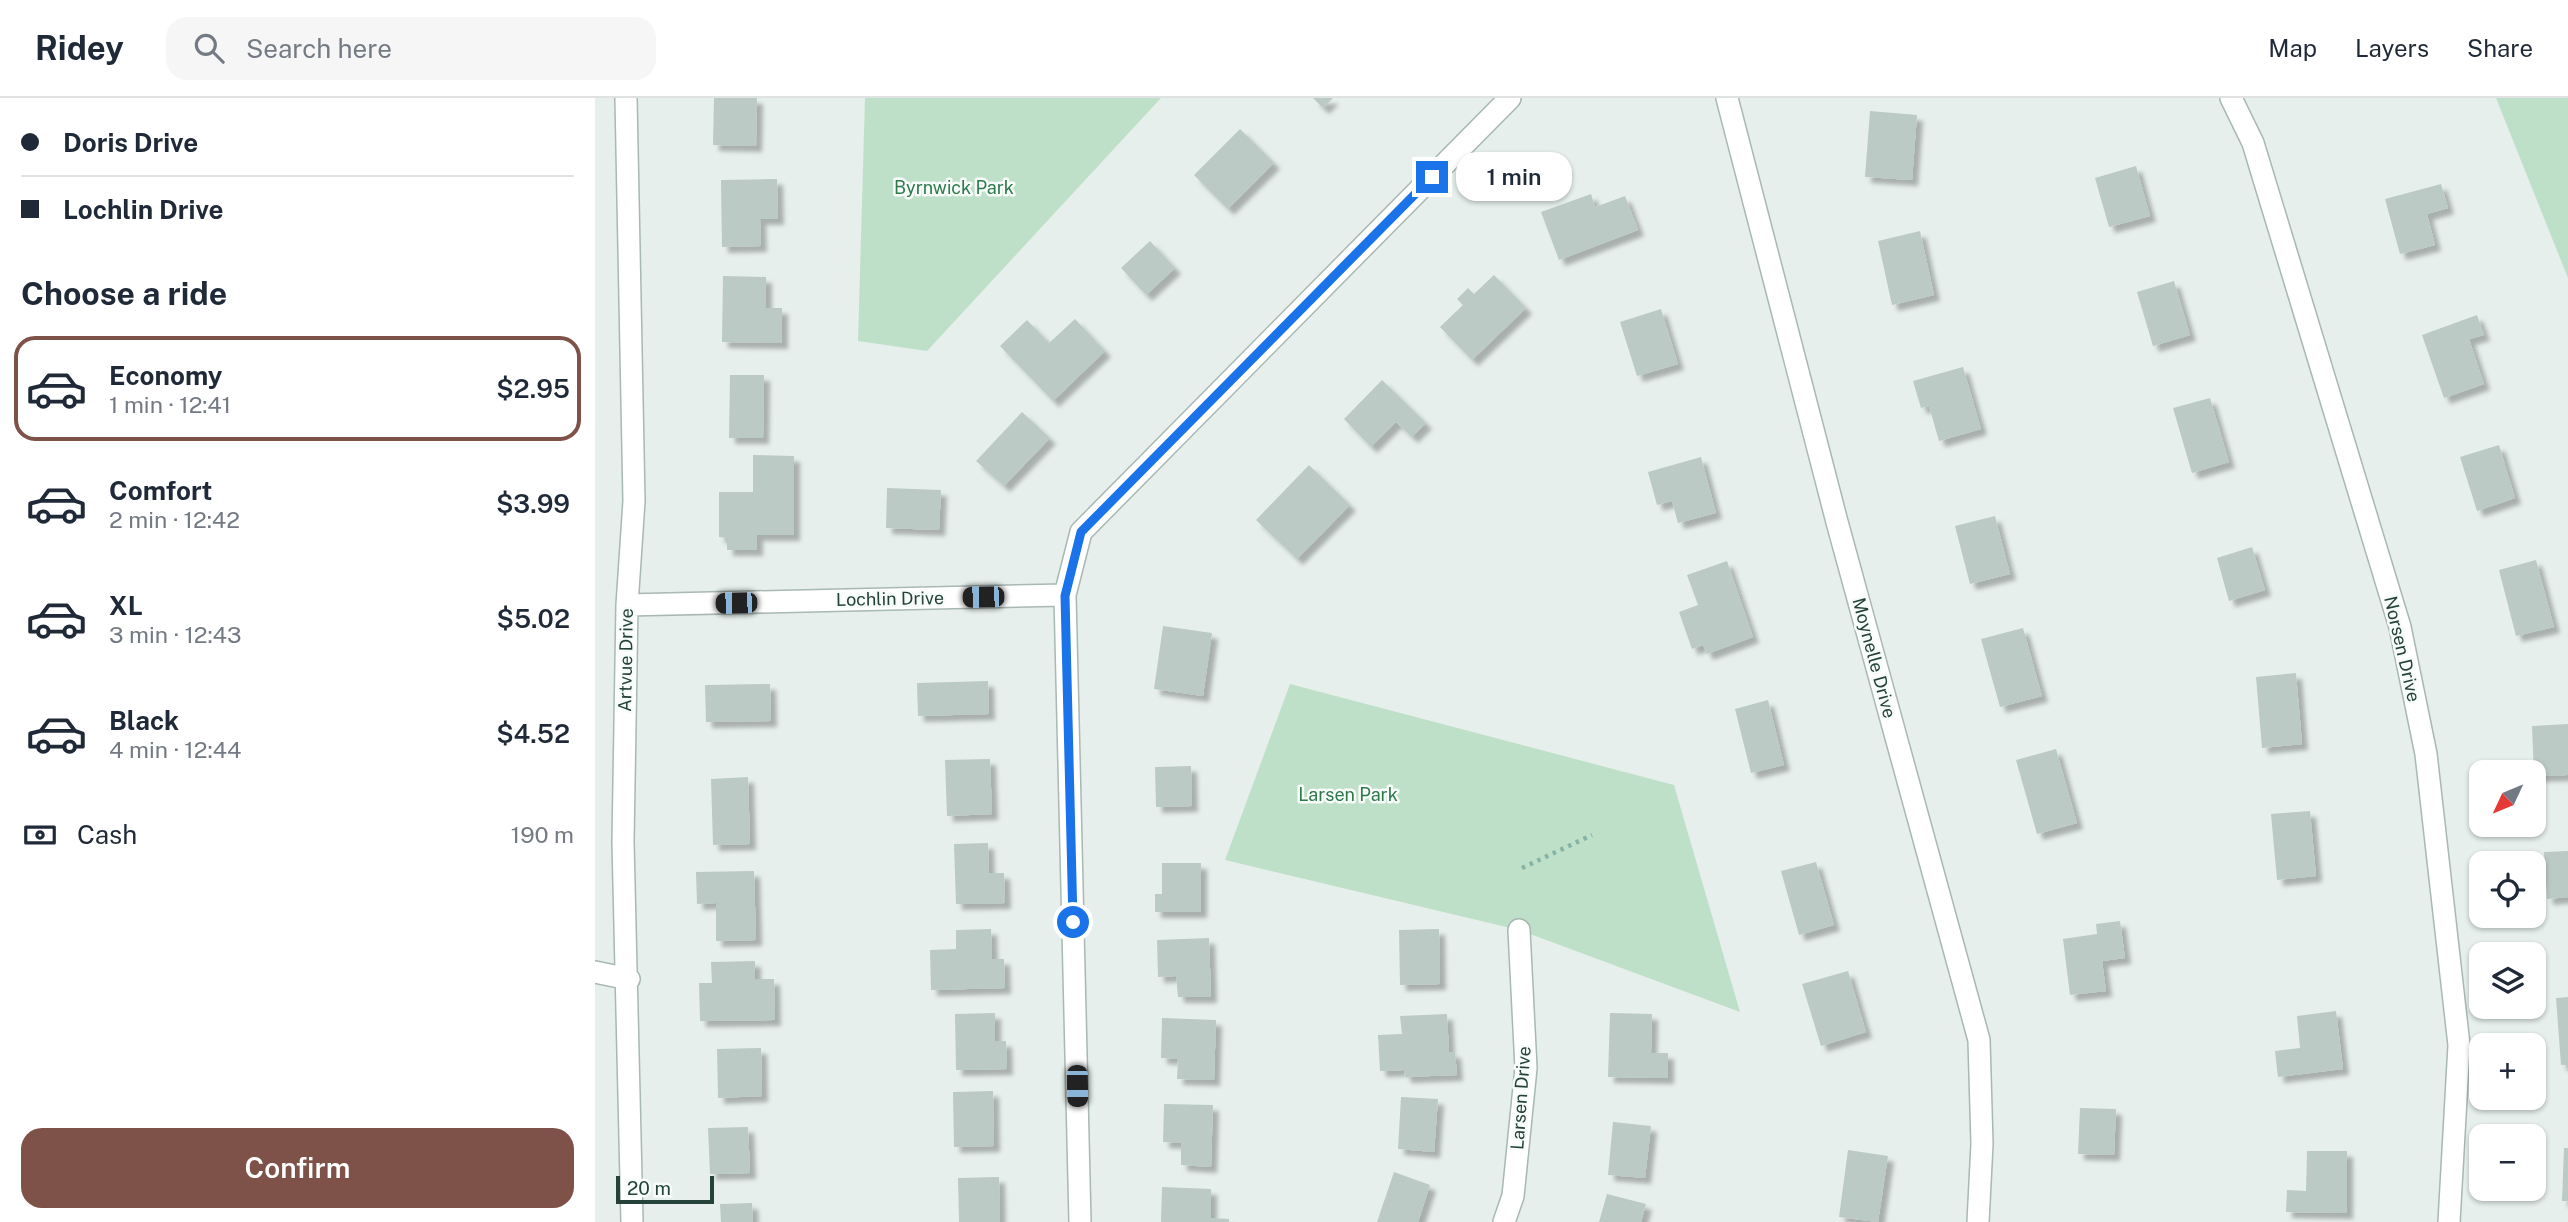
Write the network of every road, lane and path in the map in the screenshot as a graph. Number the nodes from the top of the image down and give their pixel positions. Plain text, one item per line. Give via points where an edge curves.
1 (626, 98) edge
2 (1510, 98) edge
3 (1727, 98) edge
4 (2231, 98) edge
5 (1065, 596) junction
6 (627, 605) junction
7 (1592, 835) dead end
8 (1522, 868) dead end
9 (1519, 930) dead end
10 (595, 972) edge
11 (629, 979) junction
12 (632, 1222) edge
13 (1080, 1222) edge
14 (1504, 1222) edge
15 (1978, 1222) edge
16 (2449, 1222) edge

1 - 6 street, Artvue Drive via 634,501
2 - 5 street via 1081,532
3 - 15 street, Moynelle Drive via 1979,1040 1982,1144
4 - 16 street, Norsen Drive via 2253,143 2400,627 2426,754 2459,1045
5 - 6 street, Lochlin Drive
5 - 13 street
6 - 11 street, Artvue Drive via 623,842
7 - 8 path
9 - 14 street, Larsen Drive via 1526,1068 1513,1196
10 - 11 street
11 - 12 street, Artvue Drive

